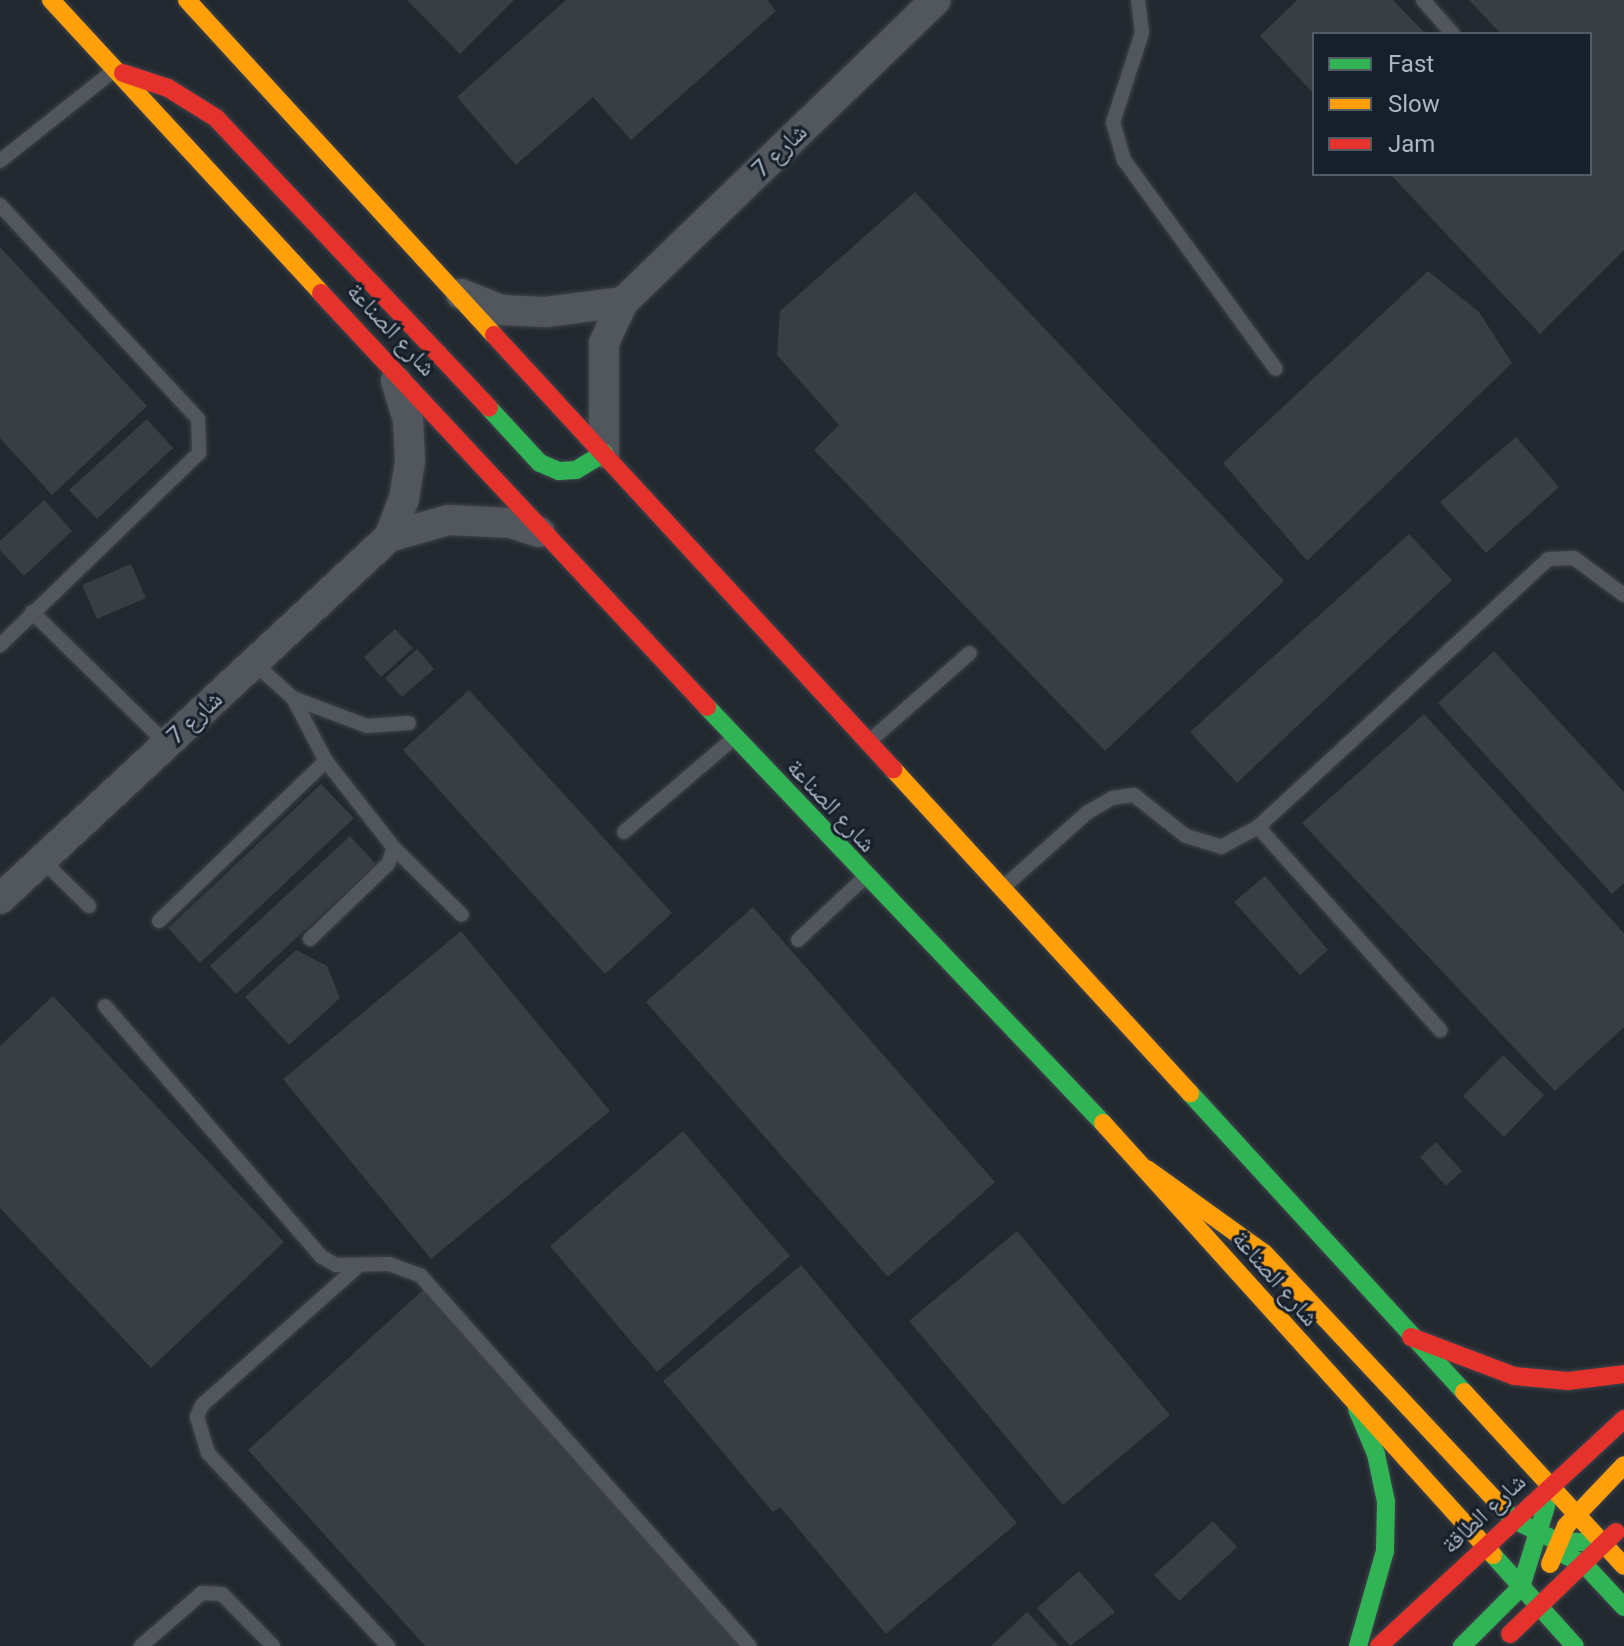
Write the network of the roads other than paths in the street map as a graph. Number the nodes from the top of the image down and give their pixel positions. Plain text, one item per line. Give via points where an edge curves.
1 (51, 0) edge
2 (187, 0) edge
3 (936, 0) edge
4 (1138, 0) edge
5 (1423, 0) edge
6 (1451, 32) edge
7 (114, 70) junction
8 (0, 161) edge
9 (0, 205) edge
10 (461, 293) junction
11 (623, 302) junction
12 (376, 348) junction
13 (1276, 369) dead end
14 (604, 453) junction
15 (540, 532) junction
16 (389, 537) junction
17 (1624, 595) edge
18 (32, 612) junction
19 (0, 645) edge
20 (970, 653) dead end
21 (254, 663) junction
22 (293, 698) junction
23 (409, 723) dead end
24 (734, 738) junction
25 (869, 742) junction
26 (167, 744) junction
27 (326, 761) junction
28 (1258, 827) junction
29 (624, 832) dead end
30 (394, 848) junction
31 (42, 860) junction
32 (865, 877) junction
33 (1003, 888) junction
34 (0, 899) edge
35 (89, 906) dead end
36 (462, 915) dead end
37 (159, 921) dead end
38 (310, 939) dead end
39 (798, 940) dead end
40 (105, 1006) dead end
41 (1440, 1030) dead end
42 (1147, 1169) junction
43 (356, 1268) junction
44 (1411, 1337) junction
45 (1624, 1374) edge
46 (1357, 1409) junction
47 (1624, 1419) edge
48 (1624, 1465) edge
49 (1551, 1484) junction
50 (1577, 1513) junction
51 (1514, 1520) junction
52 (1624, 1525) edge
53 (1604, 1543) junction
54 (1547, 1544) junction
55 (1484, 1546) junction
56 (1583, 1563) junction
57 (1624, 1566) edge
58 (1521, 1587) junction
59 (1538, 1606) junction
60 (1624, 1607) edge
61 (141, 1646) edge
62 (273, 1646) edge
63 (388, 1646) edge
64 (749, 1646) edge
65 (1358, 1646) edge
66 (1379, 1646) edge
67 (1462, 1646) edge
68 (1497, 1646) edge
69 (1575, 1646) edge

1 - 7 street, شارع الصناعة
2 - 10 street
3 - 11 street, شارع 7
4 - 13 lane via 1142,33 1113,122 1124,160
5 - 6 lane
7 - 8 lane
7 - 12 street, شارع الصناعة
7 - 14 street via 168,88 216,118 540,463 576,470
9 - 18 lane via 198,419 199,453
10 - 11 street via 516,311
10 - 14 street
11 - 14 street, شارع 7 via 604,343
12 - 15 street, شارع الصناعة
12 - 16 street via 397,382 408,420 408,473
14 - 25 street
15 - 16 street, شارع 7 via 479,519 433,523
15 - 24 street, شارع الصناعة
16 - 21 street, شارع 7
17 - 28 lane via 1574,558 1548,559
18 - 19 lane
18 - 26 lane
20 - 25 lane
21 - 22 lane
21 - 26 street, شارع 7
22 - 23 lane via 367,726
22 - 27 lane
24 - 29 lane
24 - 32 street, شارع الصناعة
25 - 33 street
26 - 31 street, شارع 7
27 - 30 lane
27 - 37 lane
28 - 33 lane via 1221,847 1186,836 1134,795 1112,798 1088,812
28 - 41 lane
30 - 36 lane
30 - 38 lane via 388,864
31 - 34 street, شارع 7
31 - 35 lane
32 - 39 lane
32 - 42 street, شارع الصناعة
33 - 44 street
40 - 43 lane via 322,1257
42 - 46 street, شارع الصناعة
42 - 51 street via 1264,1253
43 - 63 lane via 202,1405 197,1417 208,1453
43 - 64 lane via 389,1264 420,1275
44 - 45 street via 1514,1376 1568,1381
44 - 49 street
46 - 55 street, شارع الصناعة
46 - 65 street via 1376,1454 1386,1502 1385,1551
47 - 49 street, شارع الطاقة
48 - 50 street
49 - 50 street
49 - 51 street, شارع الطاقة
49 - 54 street
50 - 53 street
50 - 54 street
51 - 54 street
51 - 55 street, شارع الطاقة
52 - 53 street
53 - 54 street
53 - 56 street
53 - 57 street
54 - 55 street
54 - 56 street
54 - 58 street
54 - 59 street
55 - 58 street, شارع الصناعة
55 - 66 street, شارع الطاقة
56 - 59 street
56 - 60 street
58 - 59 street, شارع الصناعة
58 - 67 street
59 - 68 street
59 - 69 street, شارع الصناعة
61 - 62 lane via 202,1593 222,1594

